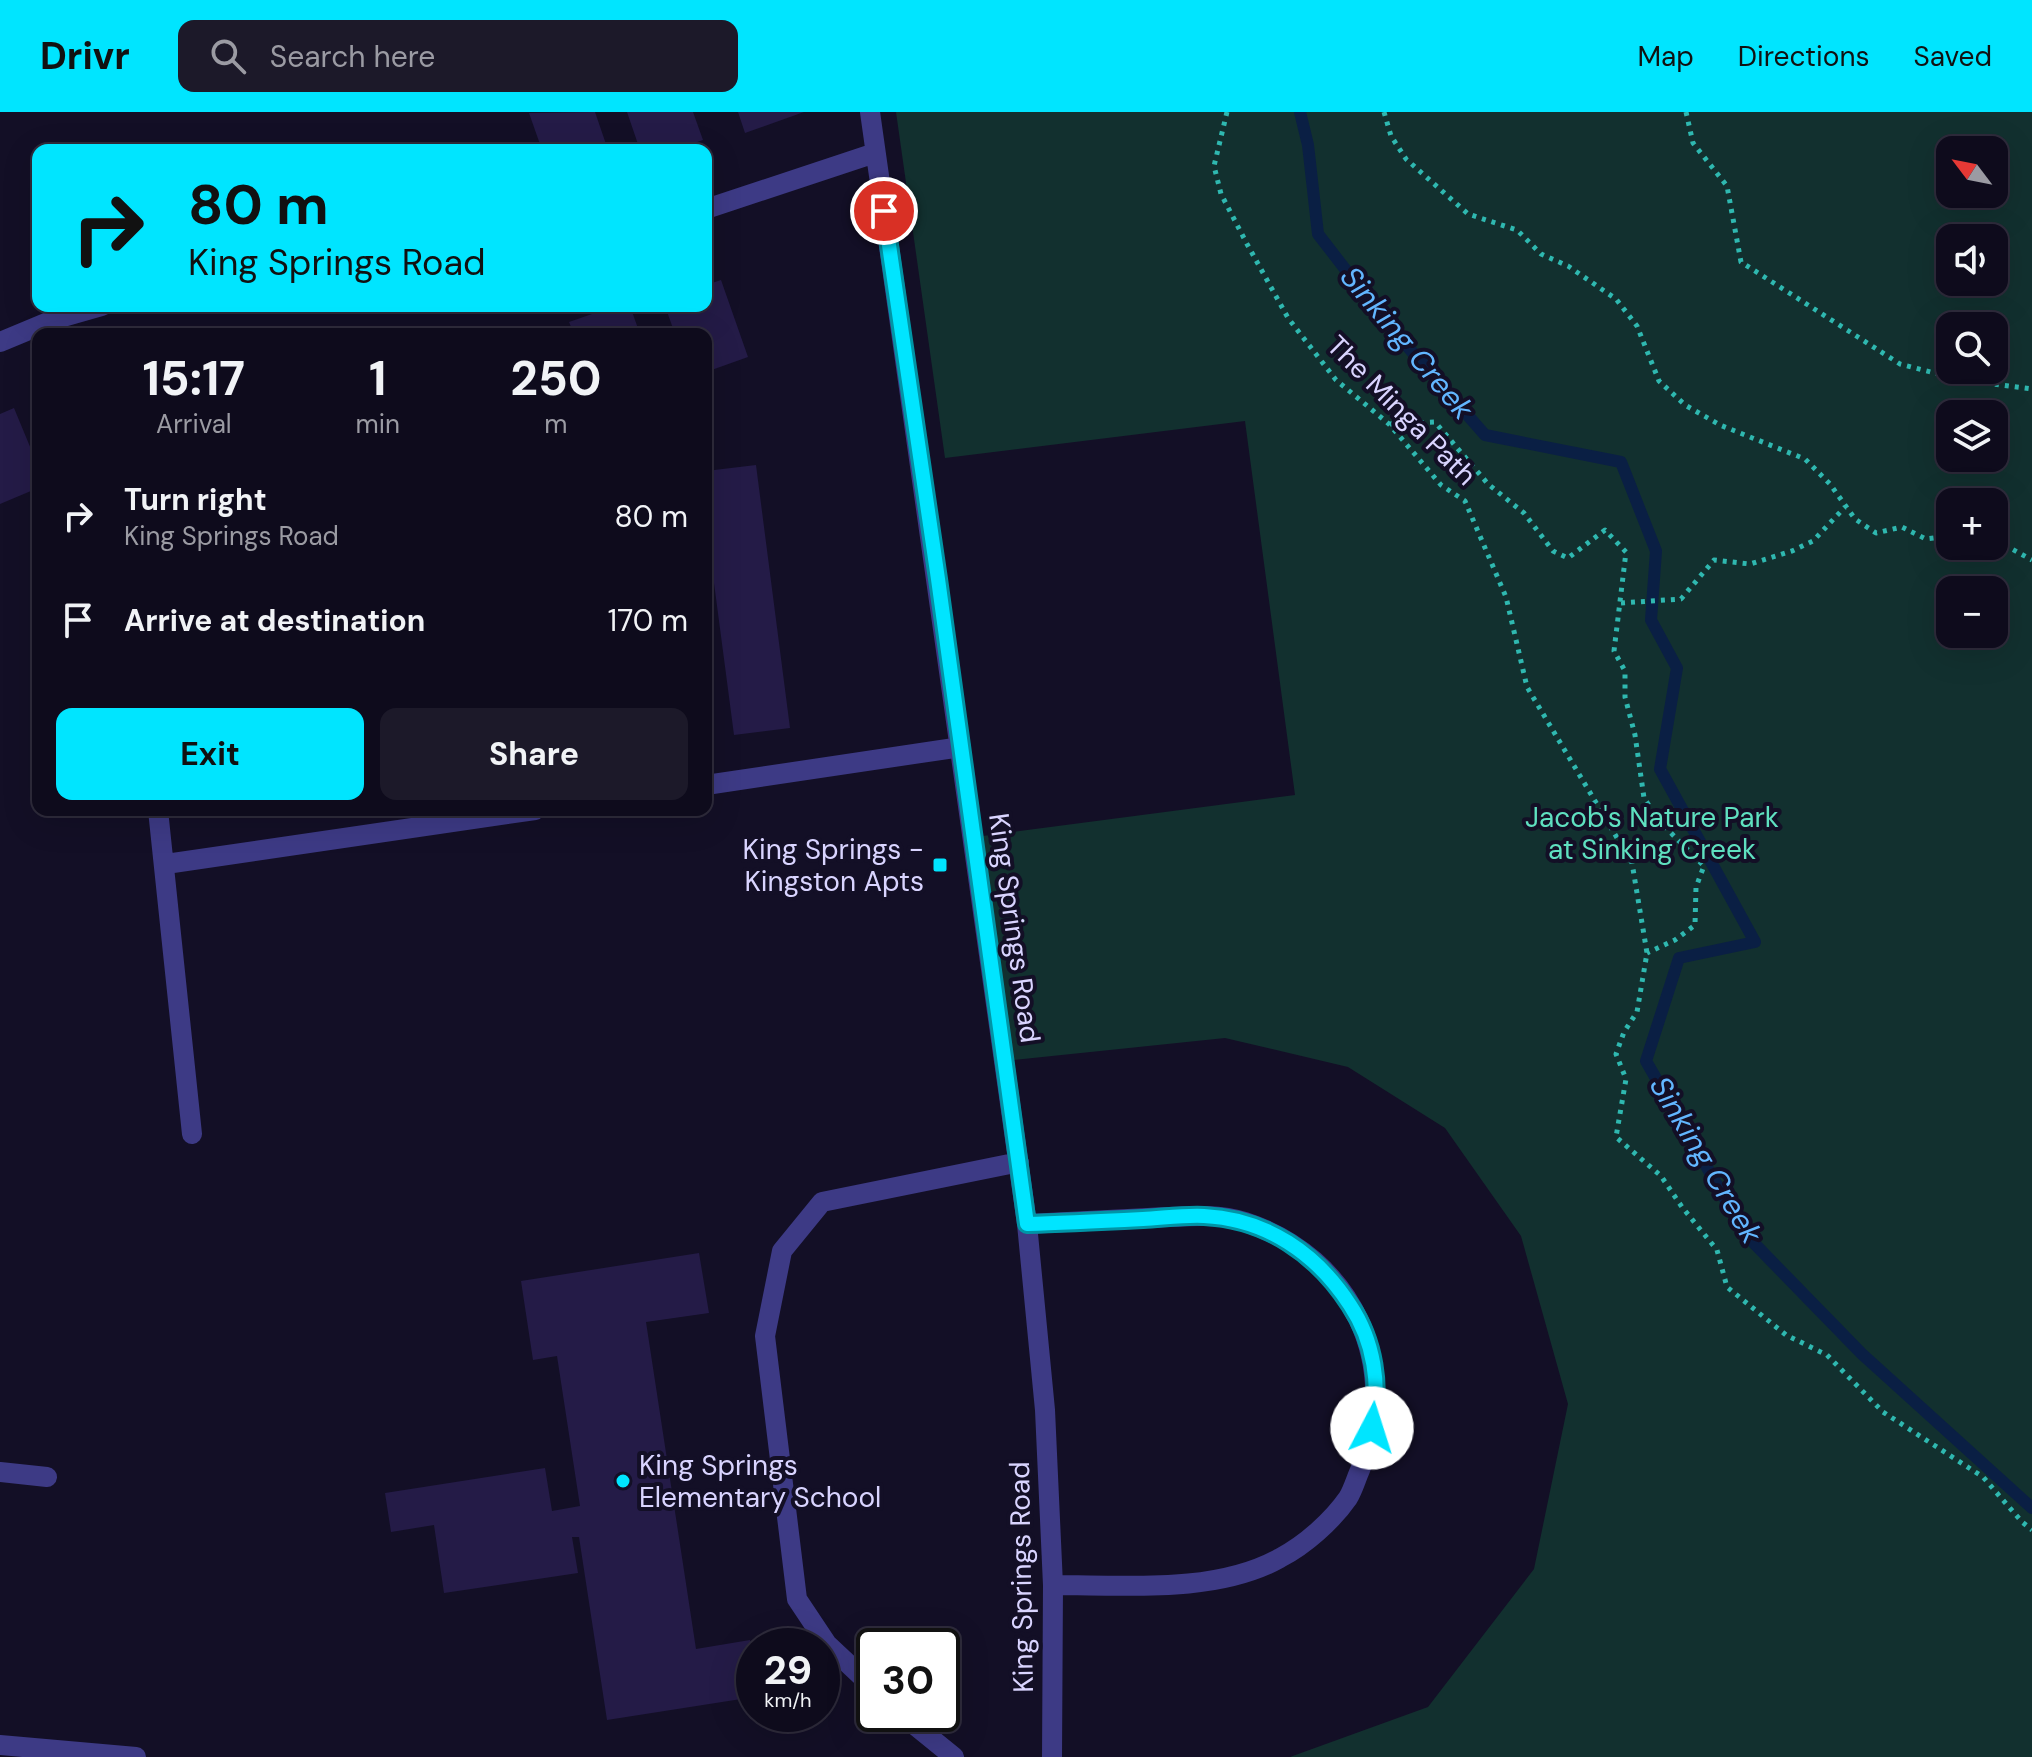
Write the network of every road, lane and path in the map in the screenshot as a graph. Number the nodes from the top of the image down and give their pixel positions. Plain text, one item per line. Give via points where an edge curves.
1 (870, 112) edge
2 (1227, 112) edge
3 (1384, 112) edge
4 (1686, 112) edge
5 (875, 153) junction
6 (712, 207) edge
7 (81, 312) edge
8 (34, 328) edge
9 (32, 329) edge
10 (0, 342) edge
11 (2032, 389) edge
12 (1389, 424) junction
13 (1845, 507) junction
14 (1936, 538) edge
15 (2008, 548) edge
16 (2032, 560) edge
17 (1621, 603) junction
18 (961, 747) junction
19 (712, 784) edge
20 (159, 816) edge
21 (494, 816) edge
22 (166, 864) junction
23 (1647, 953) junction
24 (192, 1134) dead end
25 (1019, 1162) junction
26 (1027, 1224) junction
27 (0, 1472) edge
28 (47, 1477) dead end
29 (2032, 1530) edge
30 (1053, 1585) junction
31 (856, 1671) edge
32 (923, 1732) edge
33 (0, 1745) edge
34 (136, 1757) edge
35 (954, 1757) edge
36 (1052, 1757) edge

1 - 5 street, King Springs Road
2 - 12 path, The Minga Path via 1214,166 1221,194 1288,318 1336,380
3 - 13 path via 1406,159 1468,214 1517,230 1541,254 1616,299 1637,326 1659,381 1685,405 1805,459
4 - 11 path via 1693,143 1727,186 1741,262 1900,364 1962,380
5 - 6 street
5 - 18 street, King Springs Road
7 - 8 street
9 - 10 street
12 - 17 path via 1435,422 1488,484 1524,513 1553,551 1568,558 1605,530 1626,552
12 - 23 path, The Minga Path via 1441,485 1465,501 1506,597 1527,687 1632,863
13 - 14 path via 1876,533 1902,527 1926,539
13 - 17 path via 1813,541 1792,551 1750,564 1714,560 1681,599
15 - 16 path
17 - 23 path via 1614,651 1625,671 1644,798 1704,866 1696,887 1695,925
18 - 19 street
18 - 25 street, King Springs Road
20 - 22 street
21 - 22 street
22 - 24 street
23 - 29 path, The Minga Path via 1637,1012 1616,1054 1626,1079 1616,1137 1661,1176 1717,1250 1727,1287 1786,1335 1827,1355 1883,1412 1983,1477
25 - 26 street, King Springs Road
25 - 31 street via 822,1202 782,1251 765,1336 797,1599 827,1644
26 - 30 street, King Springs Road via 1045,1410
26 - 30 street via 1204,1216 1242,1221 1283,1237 1312,1258 1340,1290 1361,1322 1374,1363 1377,1405 1367,1451 1348,1497 1319,1530 1280,1559 1230,1577 1164,1585
27 - 28 street
30 - 36 street, King Springs Road
32 - 35 street
33 - 34 street

